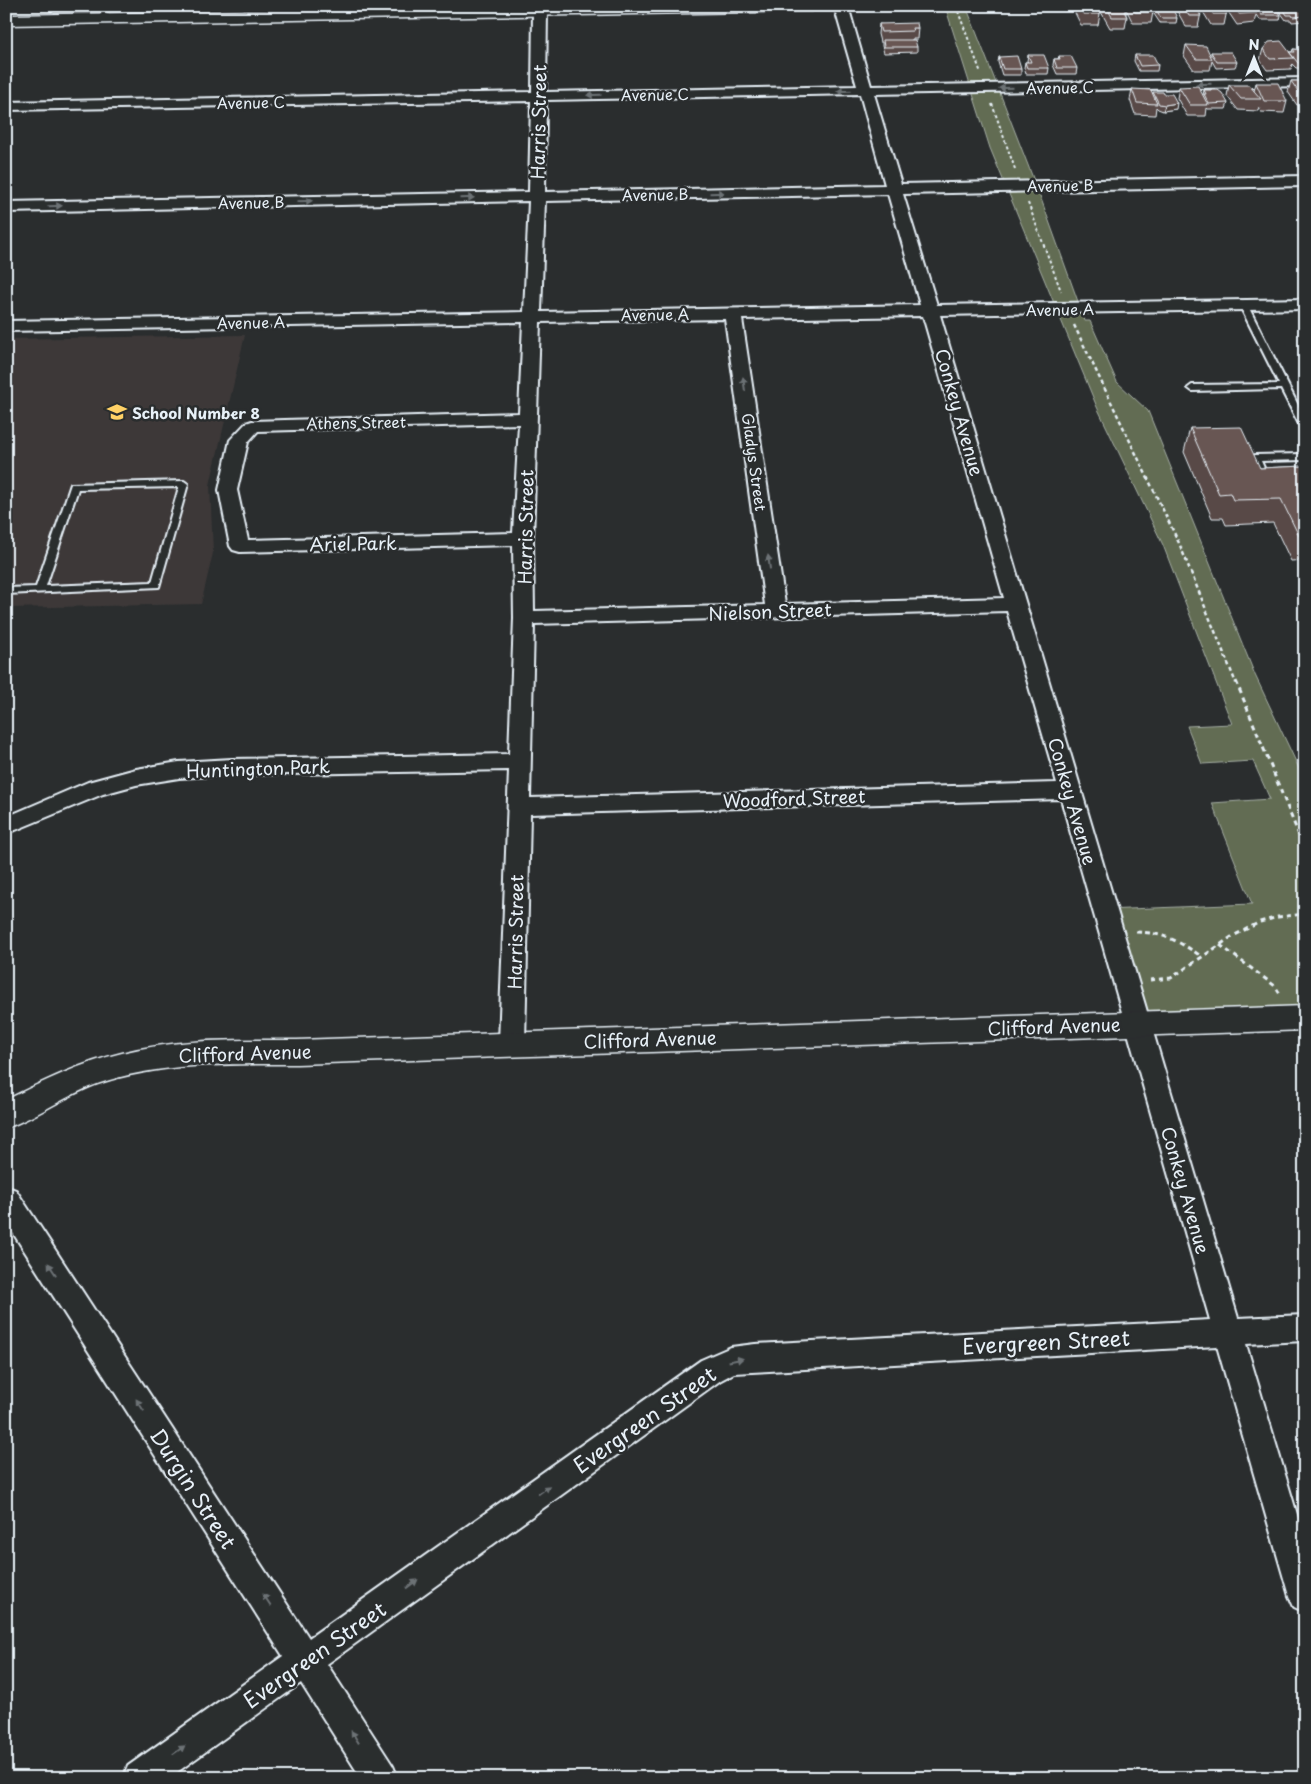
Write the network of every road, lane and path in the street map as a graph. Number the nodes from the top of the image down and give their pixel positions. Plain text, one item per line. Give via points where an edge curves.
1 (811, 6) edge
2 (841, 6) edge
3 (956, 6) edge
4 (540, 11) junction
5 (104, 12) edge
6 (6, 20) edge
7 (981, 75) dead end
8 (1305, 82) edge
9 (866, 90) junction
10 (539, 96) junction
11 (991, 102) dead end
12 (6, 106) edge
13 (1305, 181) edge
14 (1022, 186) junction
15 (894, 189) junction
16 (536, 196) junction
17 (6, 207) edge
18 (1305, 304) edge
19 (1244, 306) junction
20 (1068, 309) junction
21 (930, 310) junction
22 (733, 313) junction
23 (532, 316) junction
24 (6, 326) edge
25 (1285, 386) junction
26 (1192, 388) dead end
27 (529, 418) junction
28 (1305, 428) edge
29 (1305, 457) edge
30 (1264, 478) edge
31 (228, 490) joint
32 (523, 538) junction
33 (40, 589) junction
34 (6, 591) edge
35 (1016, 604) junction
36 (776, 611) junction
37 (524, 618) junction
38 (519, 762) junction
39 (1070, 791) junction
40 (518, 806) junction
41 (6, 826) edge
42 (1305, 850) edge
43 (1305, 914) edge
44 (1111, 933) junction
45 (1220, 944) junction
46 (1202, 957) junction
47 (1124, 981) junction
48 (1297, 1018) edge
49 (1136, 1023) junction
50 (512, 1043) junction
51 (6, 1115) edge
52 (6, 1198) edge
53 (1305, 1328) edge
54 (1228, 1332) junction
55 (1305, 1596) edge
56 (306, 1660) junction
57 (140, 1778) edge
58 (381, 1778) edge

1 - 4 street
2 - 9 street, Conkey Avenue
3 - 7 path
4 - 5 street
4 - 10 street, Harris Street
5 - 6 street
8 -> 9 street, Avenue C
9 -> 10 street, Avenue C
9 - 15 street, Conkey Avenue
10 - 12 street, Avenue C
10 - 16 street, Harris Street
11 - 14 path
13 - 14 street, Avenue B
14 - 15 street, Avenue B
14 - 20 path
16 -> 15 street, Avenue B
15 - 21 street, Conkey Avenue
17 -> 16 street, Avenue B
16 - 23 street, Harris Street
18 - 19 street, Avenue A
19 - 20 street, Avenue A
19 - 25 lane
20 - 21 street, Avenue A
20 - 42 path via 1086,353 1180,543
21 - 22 street, Avenue A
21 - 35 street, Conkey Avenue
22 - 23 street, Avenue A
36 -> 22 street, Gladys Street
23 - 24 street, Avenue A
23 - 27 street, Harris Street
25 - 26 lane
25 - 28 lane
27 - 31 street, Athens Street via 258,425 239,440
27 - 32 street, Harris Street
29 - 30 lane via 1255,458
31 - 32 street, Ariel Park via 240,546
32 - 37 street, Harris Street
33 - 33 lane via 156,585 184,484 74,486
33 - 34 lane
35 - 36 street, Nielson Street
35 - 39 street, Conkey Avenue
36 - 37 street, Nielson Street
37 - 38 street, Harris Street
38 - 40 street, Harris Street
38 - 41 street, Huntington Park via 179,770 96,788
39 - 40 street, Woodford Street
39 - 44 street, Conkey Avenue
40 - 50 street, Harris Street
43 - 45 path via 1260,922
44 - 46 path via 1158,933 1180,941
44 - 47 street, Conkey Avenue
45 - 46 path
45 - 48 path via 1279,990
46 - 47 path via 1172,978
47 - 49 street, Conkey Avenue
48 - 49 street, Clifford Avenue
49 - 50 street, Clifford Avenue
49 - 54 street, Conkey Avenue
50 - 51 street, Clifford Avenue via 297,1052 194,1052 163,1056 99,1071 55,1088
56 -> 52 street, Durgin Street
53 - 54 street, Evergreen Street
54 - 55 street, Conkey Avenue
56 -> 54 street, Evergreen Street via 710,1370 731,1360
57 -> 56 street, Evergreen Street
58 -> 56 street, Durgin Street

